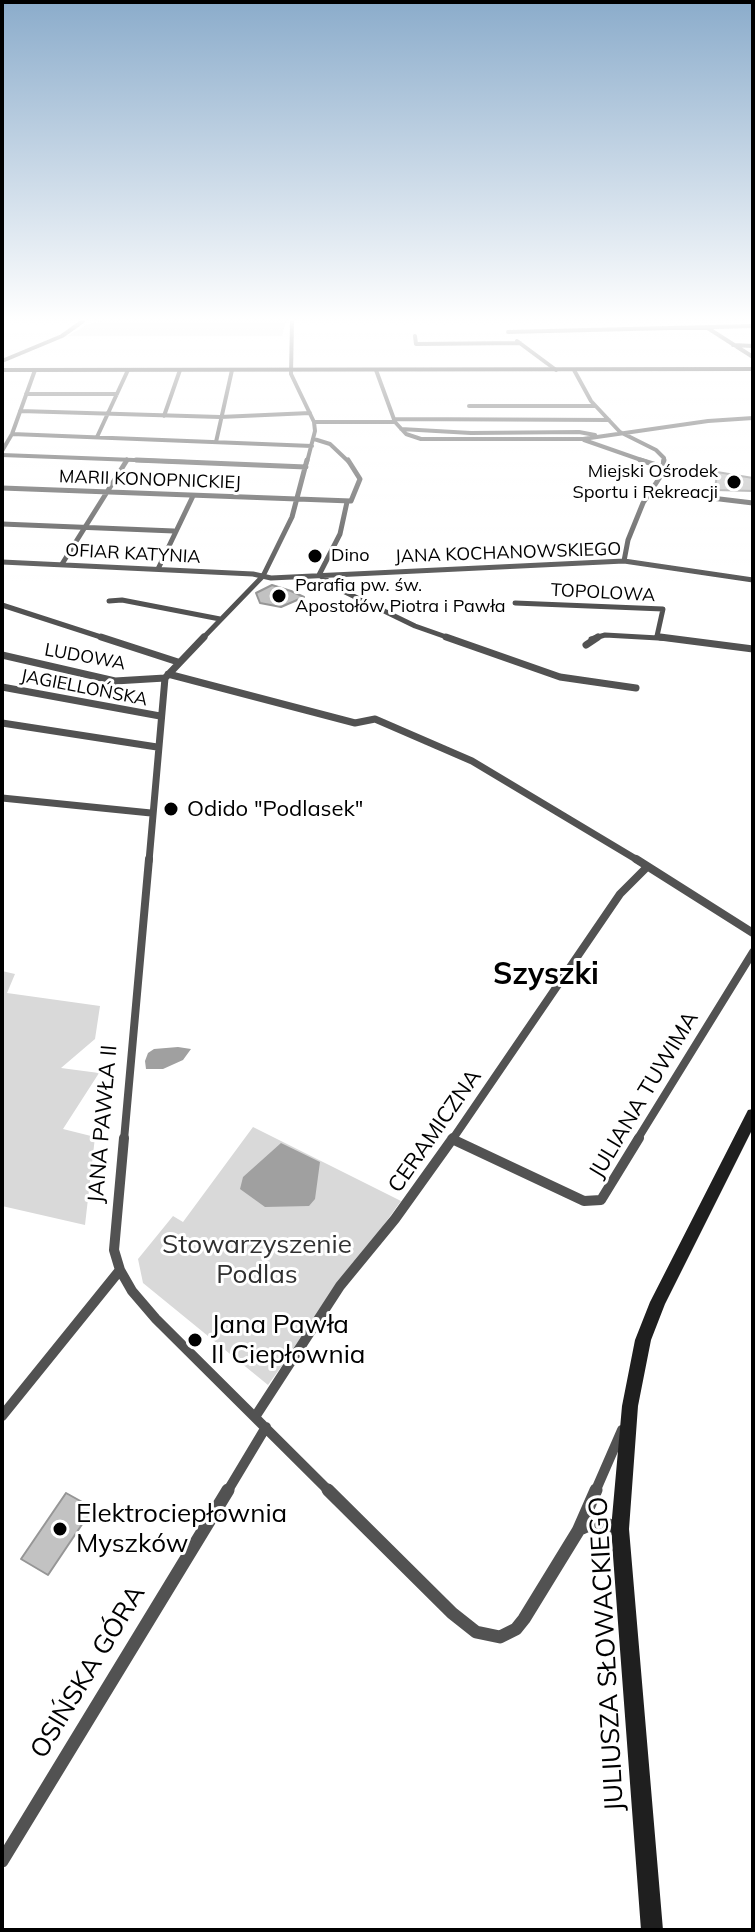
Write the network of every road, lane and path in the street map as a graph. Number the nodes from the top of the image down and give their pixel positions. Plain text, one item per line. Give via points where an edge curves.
1 (20, 411) edge
2 (25, 411) edge
3 (110, 411) edge
4 (166, 411) edge
5 (221, 411) edge
6 (391, 411) edge
7 (600, 411) edge
8 (310, 413) joint
9 (109, 414) junction
10 (164, 416) junction
11 (220, 417) junction
12 (753, 418) edge
13 (609, 420) junction
14 (394, 421) junction
15 (314, 422) junction
16 (400, 429) junction
17 (620, 432) junction
18 (12, 434) junction
19 (600, 436) junction
20 (97, 437) junction
21 (314, 439) junction
22 (583, 439) junction
23 (216, 442) junction
24 (312, 446) junction
25 (2, 453) edge
26 (127, 460) junction
27 (306, 467) junction
28 (663, 467) junction
29 (2, 488) edge
30 (653, 491) junction
31 (105, 492) junction
32 (193, 496) junction
33 (297, 500) junction
34 (347, 502) junction
35 (753, 503) edge
36 (2, 524) edge
37 (85, 527) junction
38 (174, 531) junction
39 (624, 561) junction
40 (2, 562) edge
41 (62, 564) junction
42 (158, 569) junction
43 (319, 575) junction
44 (263, 576) junction
45 (753, 580) edge
46 (109, 601) dead end
47 (515, 603) dead end
48 (2, 605) edge
49 (220, 619) junction
50 (657, 636) junction
51 (586, 645) dead end
52 (753, 649) edge
53 (2, 655) edge
54 (178, 662) junction
55 (166, 676) junction
56 (2, 687) edge
57 (636, 688) dead end
58 (160, 716) junction
59 (2, 723) edge
60 (157, 747) junction
61 (2, 798) edge
62 (151, 813) junction
63 (646, 868) junction
64 (753, 933) edge
65 (753, 952) edge
66 (753, 1114) edge
67 (452, 1139) junction
68 (120, 1270) junction
69 (630, 1406) junction
70 (2, 1416) edge
71 (255, 1417) junction
72 (266, 1427) junction
73 (620, 1529) junction
74 (578, 1531) junction
75 (2, 1861) edge
76 (652, 1930) edge

1 - 18 street
2 - 9 street
3 - 9 street
4 - 10 street
5 - 11 street
6 - 14 street
7 - 13 street
8 - 11 street
8 - 15 street
9 - 10 street
9 - 20 street
10 - 11 street
11 - 23 street
12 - 17 street
13 - 14 street
13 - 17 street
14 - 15 street
14 - 16 street
15 - 21 street
16 - 19 street
16 - 22 street via 421,439
17 - 19 street
17 - 28 street via 662,453
18 - 20 street
18 - 25 street
19 - 22 street
20 - 23 street
21 - 24 street
21 - 34 street via 344,454 360,479
22 - 28 street
23 - 24 street
24 - 27 street
25 - 26 street
26 - 27 street
26 - 31 street
27 - 33 street
28 - 30 street
29 - 31 street, MARII KONOPNICKIEJ
30 - 35 street
30 - 39 street via 643,503
31 - 32 street, MARII KONOPNICKIEJ
31 - 37 street
32 - 33 street, MARII KONOPNICKIEJ
32 - 38 street
33 - 34 street, MARII KONOPNICKIEJ
33 - 44 street
34 - 43 street via 340,534
36 - 37 street
37 - 38 street
37 - 41 street
38 - 42 street
39 - 43 street, JANA KOCHANOWSKIEGO
39 - 45 street, JANA KOCHANOWSKIEGO
40 - 41 street, OFIAR KATYNIA
41 - 42 street, OFIAR KATYNIA
42 - 44 street, OFIAR KATYNIA
43 - 44 street, JANA KOCHANOWSKIEGO
43 - 57 street via 415,626 560,677
44 - 49 street
46 - 49 street
47 - 50 street, TOPOLOWA via 663,609
48 - 54 street
49 - 54 street
50 - 51 street, TOPOLOWA via 605,635
50 - 52 street, TOPOLOWA
53 - 55 street, LUDOWA via 115,681
54 - 55 street
55 - 58 street, JANA PAWŁA II
55 - 63 street via 355,723 375,719 472,761
56 - 58 street, JAGIELLOŃSKA
58 - 60 street, JANA PAWŁA II
59 - 60 street
60 - 62 street, JANA PAWŁA II
61 - 62 street
62 - 68 street, JANA PAWŁA II via 114,1241
63 - 64 street
63 - 67 street, CERAMICZNA via 612,906
65 - 67 street, JULIANA TUWIMA via 601,1200 584,1201
66 - 69 main road, JULIUSZA SŁOWACKIEGO via 658,1302 643,1340
67 - 71 street, CERAMICZNA via 340,1286
68 - 70 street
68 - 71 street, JANA PAWŁA II via 145,1308
69 - 73 main road, JULIUSZA SŁOWACKIEGO
69 - 74 street, JANA PAWŁA II
71 - 72 street, JANA PAWŁA II
72 - 74 street, JANA PAWŁA II via 464,1625 489,1637 509,1633 524,1619
72 - 75 street, OSIŃSKA GÓRA
73 - 74 street via 598,1521
73 - 76 main road, JULIUSZA SŁOWACKIEGO

